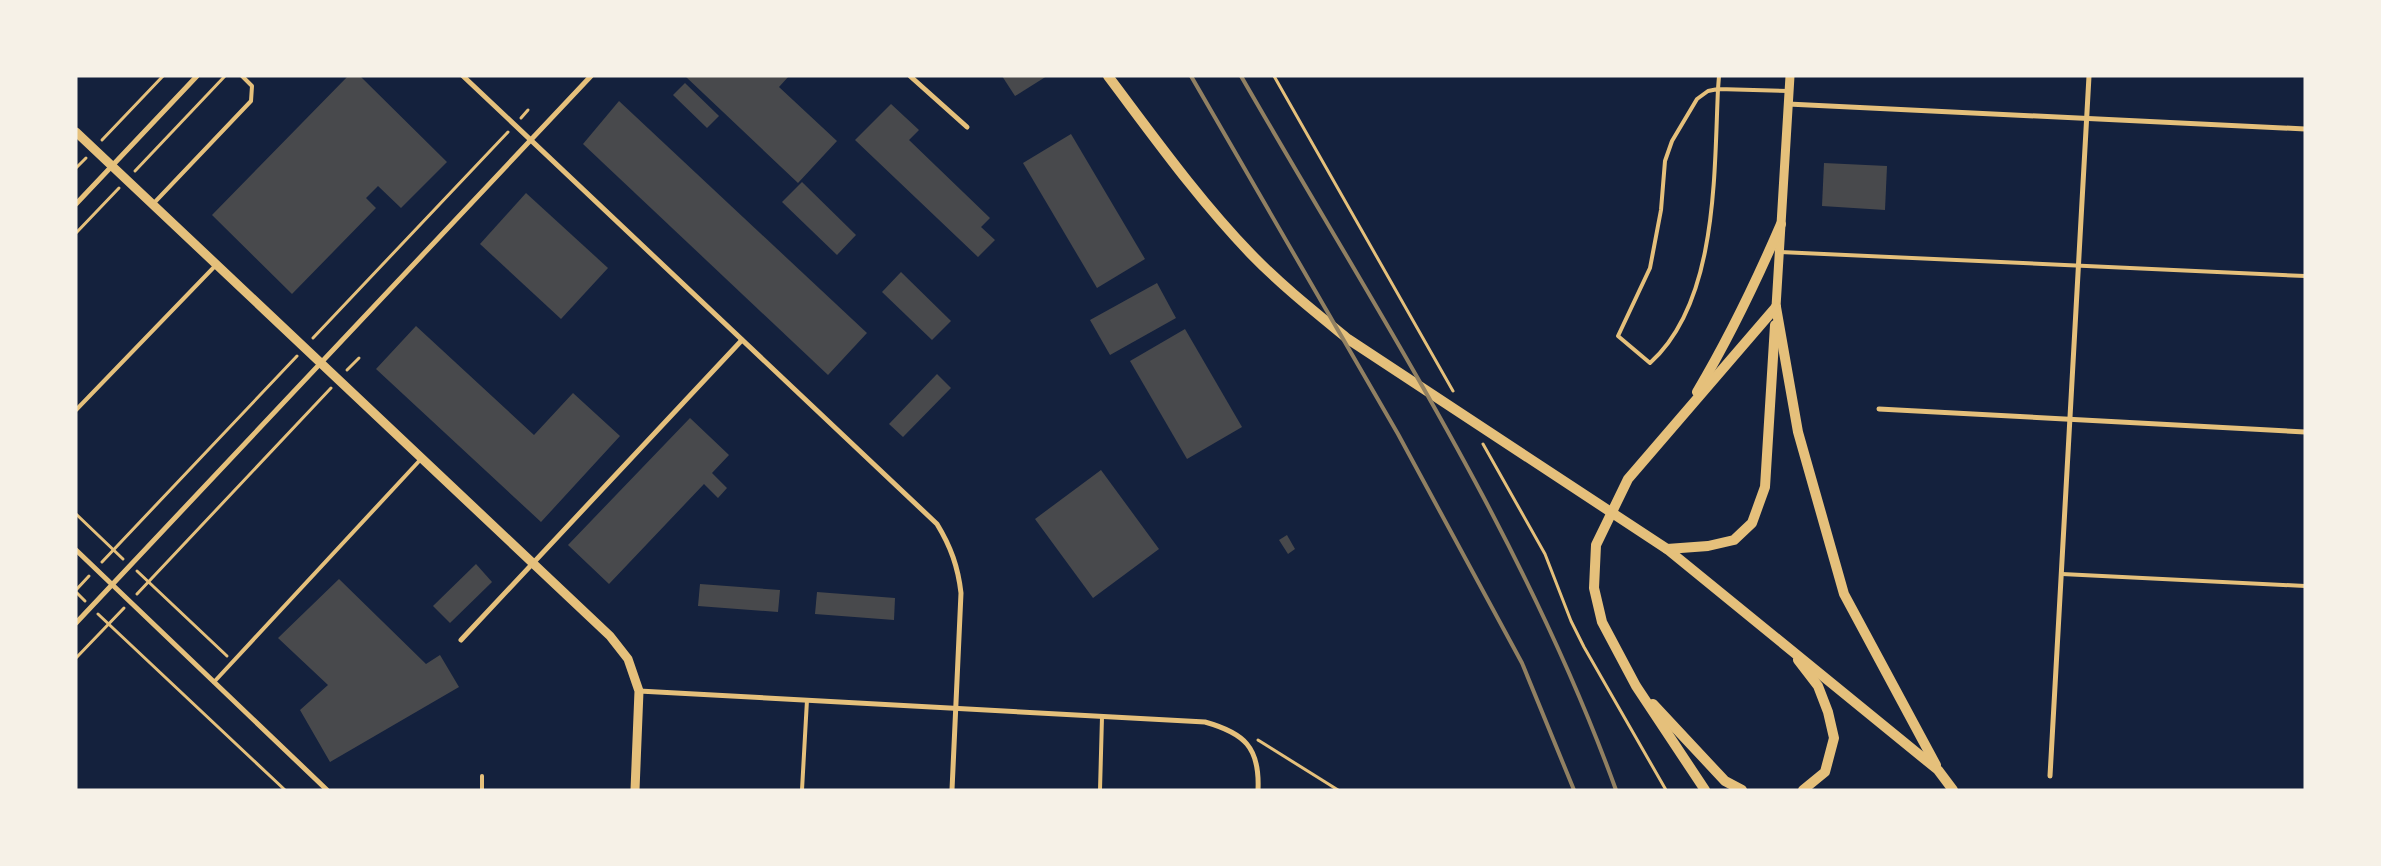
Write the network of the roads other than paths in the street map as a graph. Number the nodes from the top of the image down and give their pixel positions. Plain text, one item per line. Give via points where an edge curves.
1 (197, 76) edge
2 (242, 76) edge
3 (463, 76) edge
4 (591, 76) edge
5 (910, 76) edge
6 (1108, 76) edge
7 (1719, 76) edge
8 (1790, 76) edge
9 (2089, 76) edge
10 (1718, 89) junction
11 (1789, 91) junction
12 (1788, 104) junction
13 (2087, 117) junction
14 (967, 127) dead end
15 (2305, 129) edge
16 (76, 132) edge
17 (531, 140) junction
18 (113, 166) junction
19 (76, 204) edge
20 (153, 204) junction
21 (1781, 224) junction
22 (1779, 252) junction
23 (216, 265) junction
24 (2079, 265) junction
25 (2305, 276) edge
26 (1776, 307) junction
27 (742, 340) junction
28 (320, 364) junction
29 (1879, 409) dead end
30 (76, 410) edge
31 (1682, 416) junction
32 (2071, 418) junction
33 (2305, 432) edge
34 (421, 459) junction
35 (1667, 549) junction
36 (76, 550) edge
37 (534, 564) junction
38 (2062, 574) junction
39 (113, 584) junction
40 (2305, 586) edge
41 (76, 623) edge
42 (461, 640) dead end
43 (1789, 648) junction
44 (214, 682) junction
45 (1636, 686) junction
46 (639, 691) junction
47 (807, 700) junction
48 (956, 709) junction
49 (1102, 717) junction
50 (1938, 770) junction
51 (482, 776) dead end
52 (2050, 776) dead end
53 (327, 790) edge
54 (482, 790) edge
55 (635, 790) edge
56 (802, 790) edge
57 (952, 790) edge
58 (1100, 790) edge
59 (1258, 790) edge
60 (1705, 790) edge
61 (1742, 790) edge
62 (1803, 790) edge
63 (1953, 790) edge

1 - 18 street
2 - 20 lane via 252,86 251,101
3 - 17 street
4 - 17 street
5 - 14 street
6 - 35 main road via 1208,206 1251,254 1300,300 1348,339
7 - 10 lane
8 - 11 street
9 - 13 street
10 - 10 lane via 1697,99 1672,141 1665,161 1661,210 1650,268 1618,336 1650,363 1665,350 1684,319 1699,275 1709,226
10 - 11 lane
11 - 12 street
12 - 13 street
12 - 21 street
13 - 15 street
13 - 24 street
16 - 18 street
17 - 27 street
17 - 28 street
18 - 19 street
18 - 20 street
20 - 23 street
21 - 22 street
21 - 31 main road via 1749,298
22 - 24 lane
22 - 26 street
23 - 28 street
23 - 30 lane
24 - 25 lane
24 - 32 street
26 - 31 main road
26 - 35 main road via 1765,487 1752,523 1734,540
26 - 50 main road via 1798,432 1844,594
27 - 37 street
27 - 48 street via 937,524 950,546 958,569 961,593
28 - 34 street
28 - 39 street
29 - 32 street
31 - 45 main road via 1628,479 1596,545 1594,588 1602,622
32 - 33 street
32 - 38 street
34 - 37 street
34 - 44 lane
35 - 43 main road
36 - 39 street
37 - 42 street
37 - 46 street via 610,636 628,659
38 - 40 lane
38 - 52 street
39 - 41 street
39 - 44 street
43 - 50 main road
43 - 62 main road via 1818,686 1834,738 1825,772
44 - 53 street
45 - 60 main road
45 - 61 main road via 1725,782
46 - 47 street
46 - 55 street
47 - 48 street
47 - 56 lane
48 - 49 street
48 - 57 street
49 - 58 lane
49 - 59 street via 1205,722 1228,729 1244,740 1255,756
50 - 63 main road
51 - 54 lane

